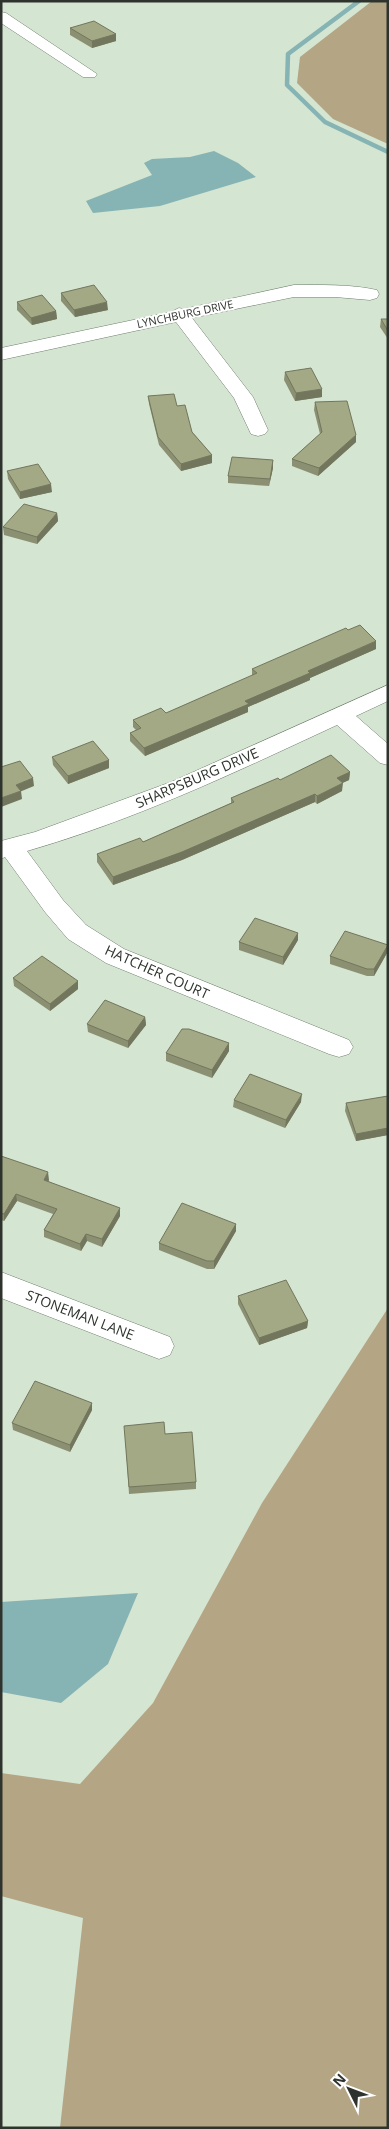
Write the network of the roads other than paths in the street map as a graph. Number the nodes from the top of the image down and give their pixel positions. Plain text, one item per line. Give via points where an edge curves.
1 (1, 16) edge
2 (89, 74) dead end
3 (370, 294) dead end
4 (179, 314) junction
5 (1, 354) edge
6 (258, 430) dead end
7 (388, 692) edge
8 (340, 714) junction
9 (388, 757) edge
10 (6, 848) edge
11 (339, 1047) dead end
12 (1, 1284) edge
13 (159, 1346) dead end

1 - 2 street
3 - 4 street, LYNCHBURG DRIVE via 294,291
4 - 5 street, LYNCHBURG DRIVE
4 - 6 street via 243,397
7 - 8 street, SHARPSBURG DRIVE
8 - 9 street
8 - 10 street, SHARPSBURG DRIVE via 180,788 43,838
10 - 11 street, HATCHER COURT via 77,932 115,956
12 - 13 street, STONEMAN LANE

